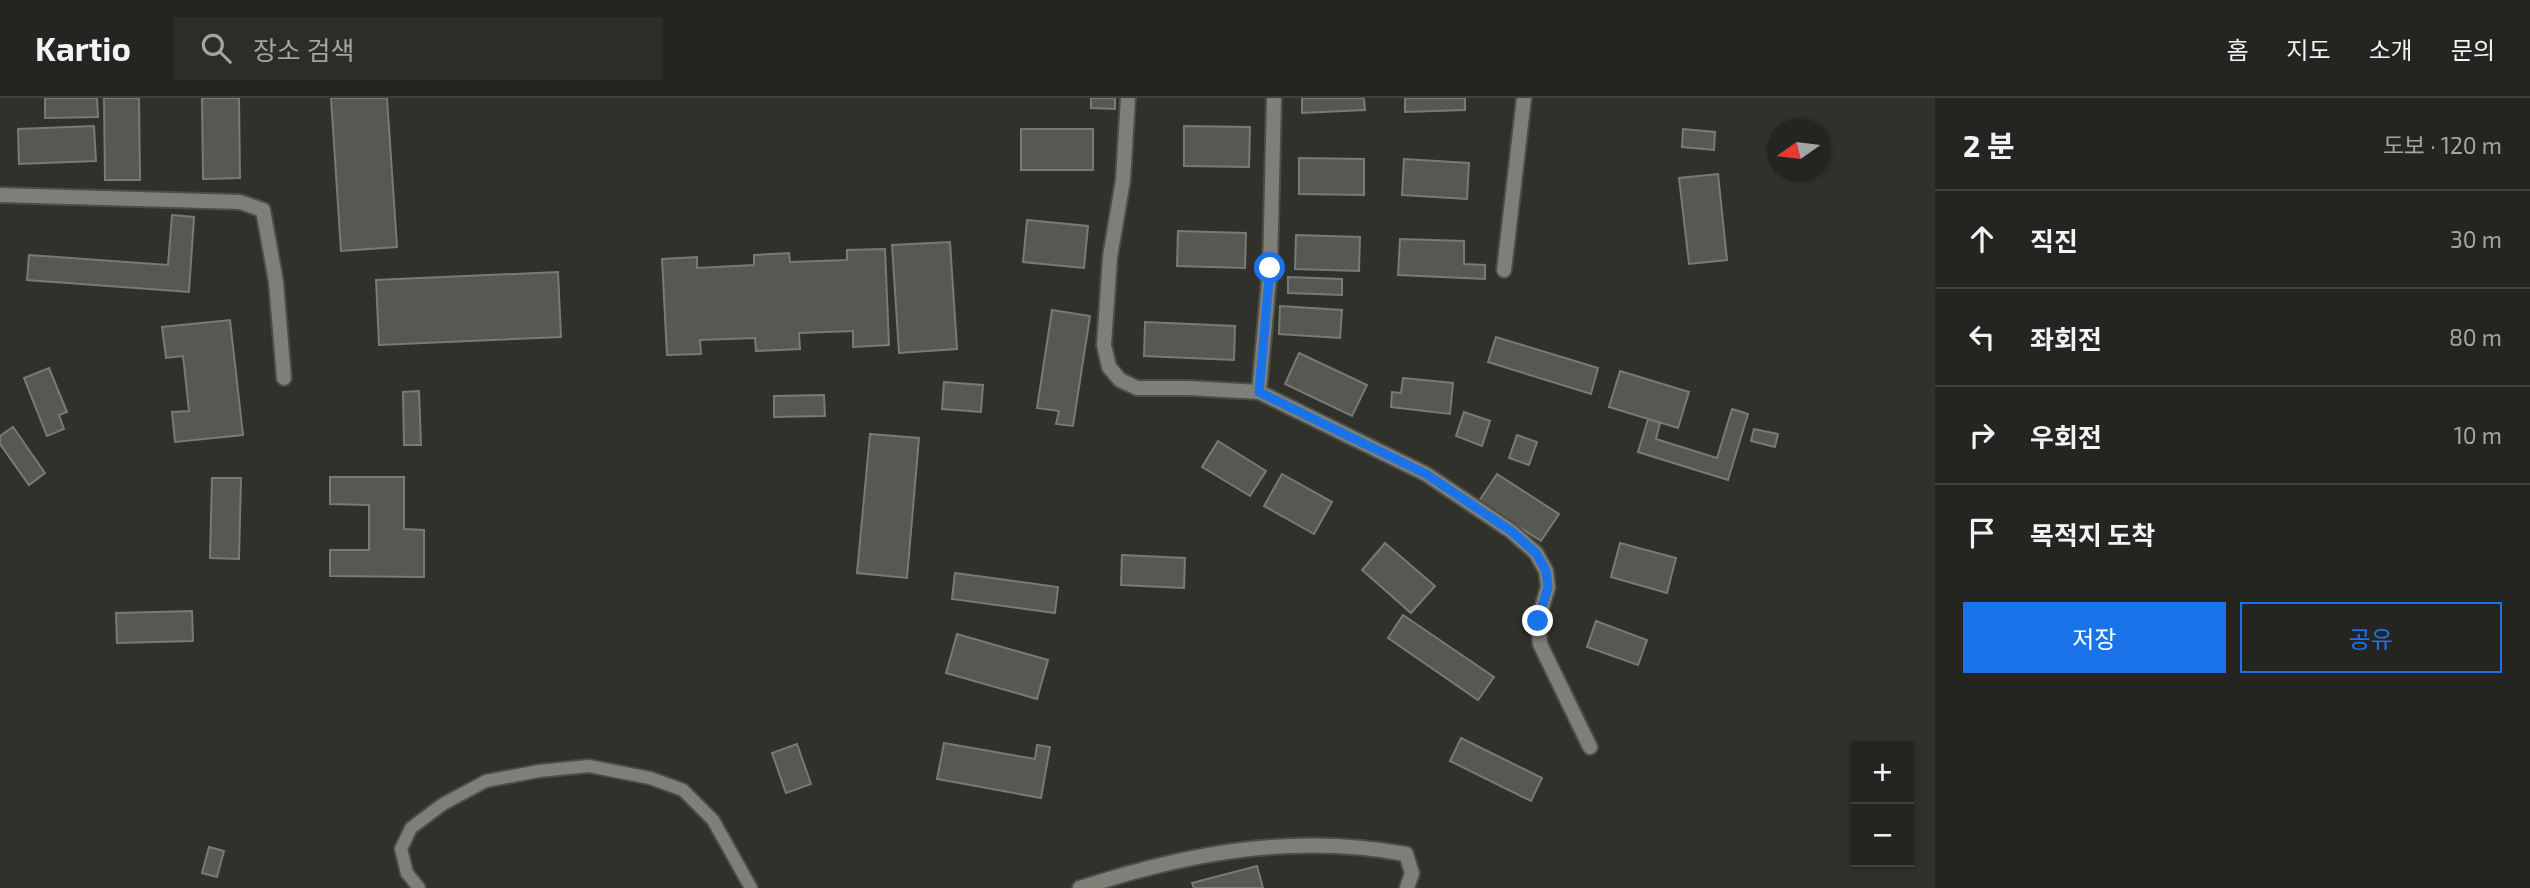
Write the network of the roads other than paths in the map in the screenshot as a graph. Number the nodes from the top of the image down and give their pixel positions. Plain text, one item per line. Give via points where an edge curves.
1 (1128, 98) edge
2 (1275, 98) edge
3 (1524, 98) edge
4 (0, 195) edge
5 (1504, 270) dead end
6 (284, 378) dead end
7 (1259, 392) junction
8 (1590, 747) dead end
9 (419, 888) edge
10 (751, 888) edge
11 (1080, 888) edge
12 (1407, 888) edge

1 - 7 street via 1123,180 1110,257 1104,345 1109,367 1120,380 1137,388
2 - 7 street via 1270,268
3 - 5 street
4 - 6 street via 240,202 262,210 276,282
7 - 8 street via 1426,474 1536,553 1548,587 1538,621 1540,644
9 - 10 lane via 407,873 401,849 411,828 443,804 486,781 589,765 684,790 713,820
11 - 12 street via 1199,856 1318,844 1406,854 1412,873

